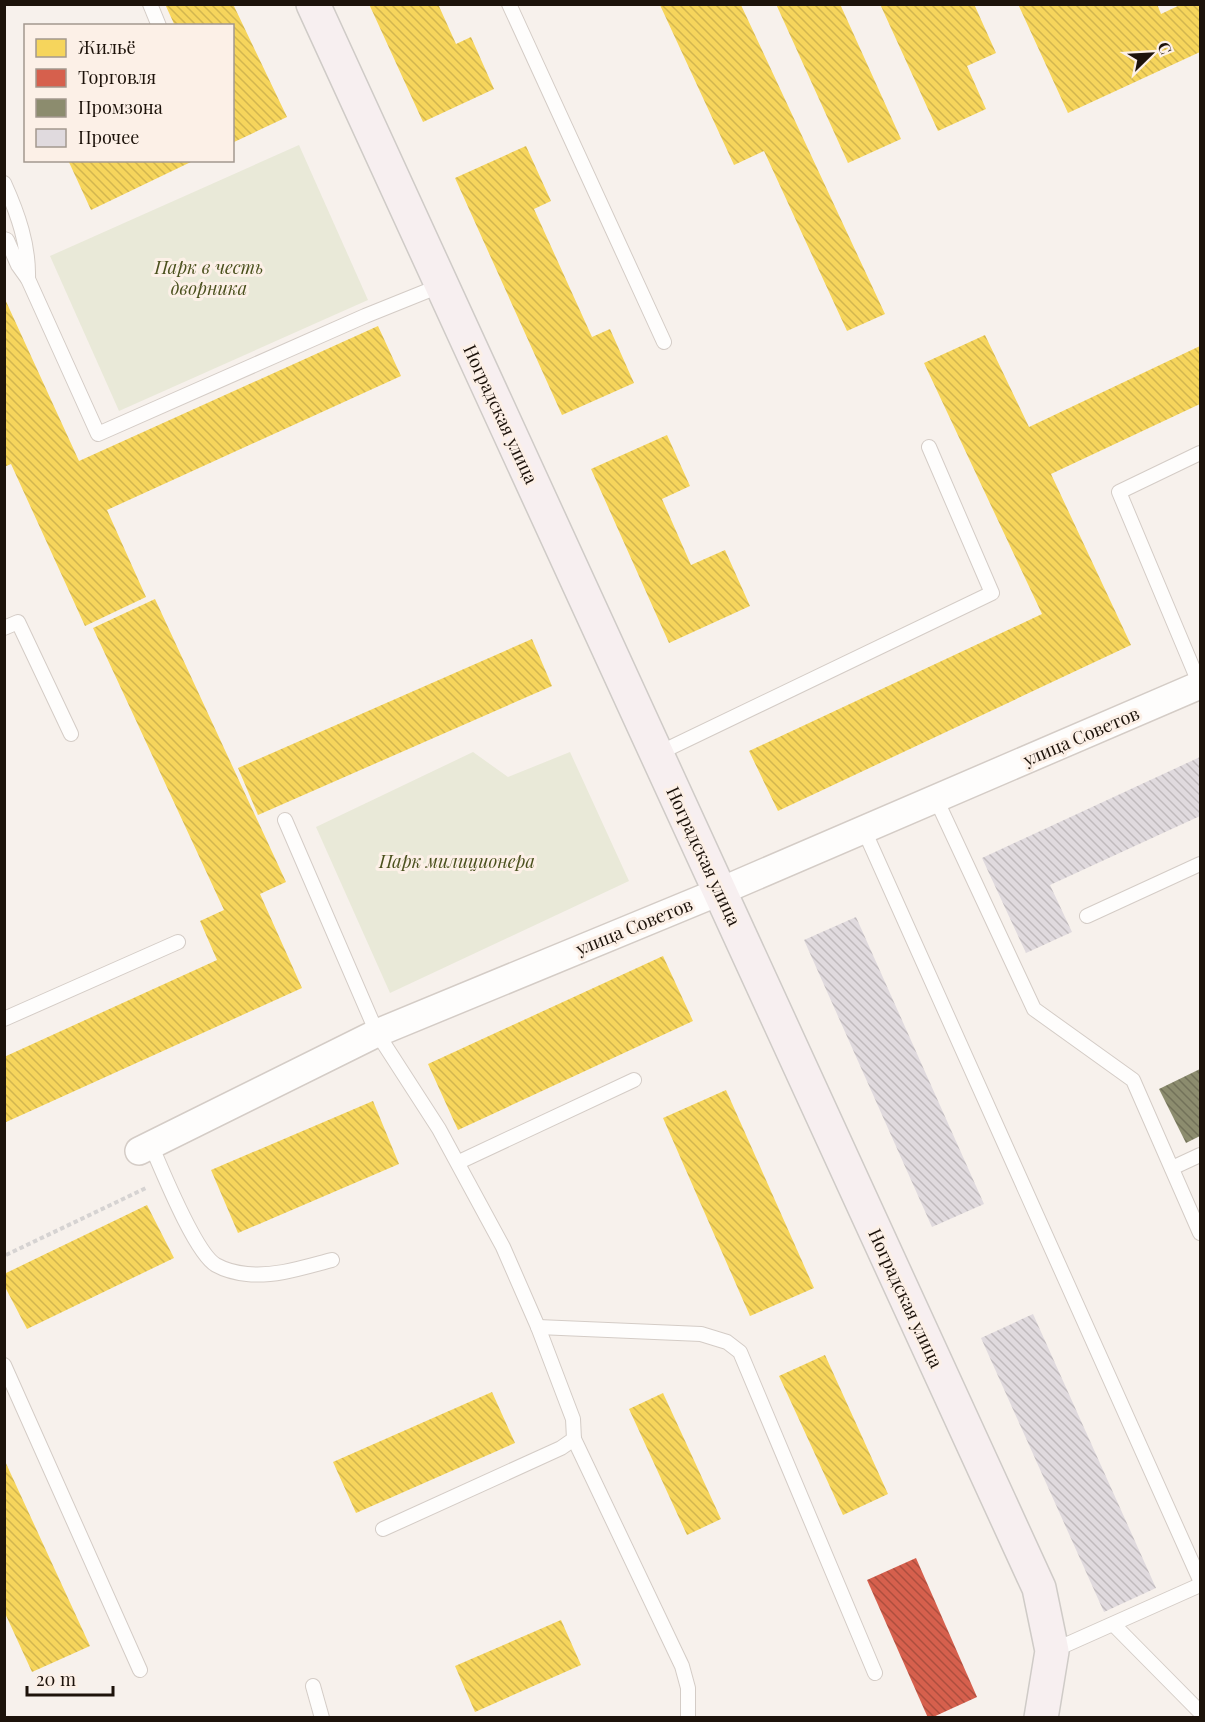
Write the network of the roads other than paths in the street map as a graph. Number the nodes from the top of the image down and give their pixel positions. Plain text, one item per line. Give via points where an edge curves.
1 (150, 4) edge
2 (313, 4) edge
3 (509, 4) edge
4 (158, 24) edge
5 (4, 183) edge
6 (4, 239) edge
7 (28, 279) junction
8 (442, 285) junction
9 (664, 342) dead end
10 (929, 447) dead end
11 (1200, 453) edge
12 (4, 628) edge
13 (1200, 685) edge
14 (71, 734) dead end
15 (657, 754) junction
16 (936, 799) junction
17 (285, 820) dead end
18 (864, 830) junction
19 (1200, 864) edge
20 (721, 891) junction
21 (1087, 916) dead end
22 (178, 942) dead end
23 (4, 1019) edge
24 (377, 1033) junction
25 (634, 1080) dead end
26 (145, 1148) joint
27 (1200, 1155) edge
28 (459, 1162) junction
29 (1172, 1168) junction
30 (1200, 1233) edge
31 (332, 1260) dead end
32 (538, 1327) junction
33 (4, 1365) edge
34 (574, 1438) junction
35 (383, 1529) dead end
36 (1200, 1580) edge
37 (1200, 1585) edge
38 (1114, 1625) junction
39 (1052, 1651) junction
40 (140, 1670) dead end
41 (875, 1672) dead end
42 (313, 1686) dead end
43 (1200, 1712) edge
44 (322, 1718) edge
45 (688, 1718) edge
46 (1041, 1718) edge

1 - 4 lane
2 - 8 main road, Ноградская улица
3 - 9 lane
5 - 7 lane via 26,245
6 - 7 lane
7 - 8 lane via 98,435
8 - 15 main road, Ноградская улица
10 - 15 lane via 992,593
11 - 13 lane via 1119,492
12 - 14 lane via 18,622
13 - 16 street, улица Советов
15 - 20 main road, Ноградская улица
16 - 18 street, улица Советов
16 - 29 lane via 1034,1009 1133,1080
17 - 24 lane
18 - 20 street, улица Советов
18 - 36 lane
19 - 21 lane
20 - 24 street, улица Советов
20 - 39 main road, Ноградская улица via 1039,1588
22 - 23 lane
24 - 26 street, улица Советов
24 - 28 lane
25 - 28 lane
26 - 31 lane via 214,1264 247,1274 264,1274
27 - 29 lane
28 - 32 lane
29 - 30 lane
32 - 34 lane via 573,1419
32 - 41 lane via 701,1334 727,1342 740,1352
33 - 40 lane
34 - 35 lane via 561,1448
34 - 45 lane via 682,1666 688,1688
37 - 38 lane
38 - 39 lane
38 - 43 lane
39 - 46 main road, Ноградская улица
42 - 44 lane

